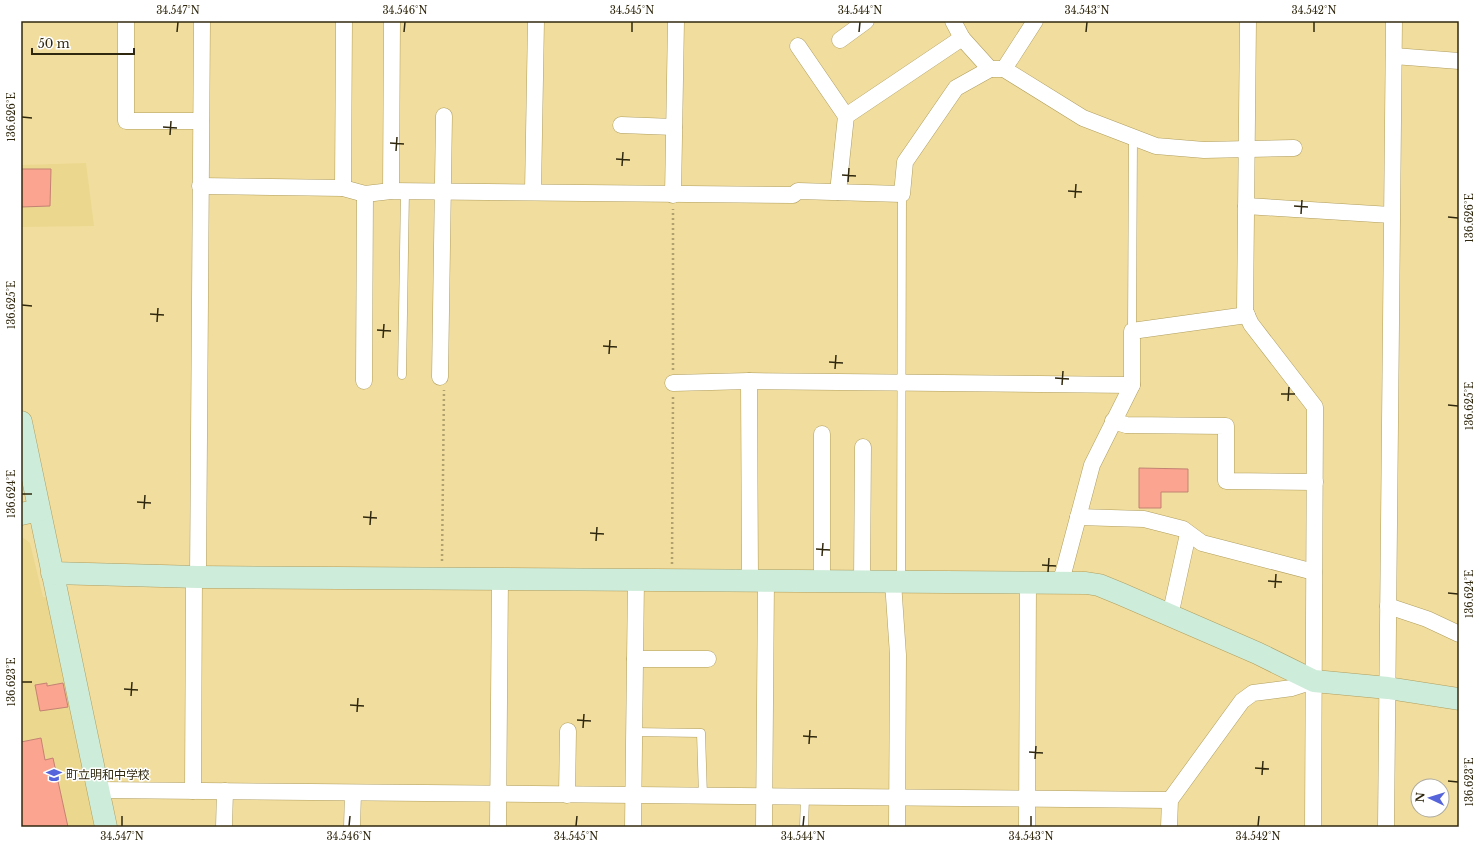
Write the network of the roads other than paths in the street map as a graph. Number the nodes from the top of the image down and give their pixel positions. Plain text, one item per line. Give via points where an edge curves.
1 (126, 21) edge
2 (202, 21) edge
3 (344, 21) edge
4 (392, 21) edge
5 (536, 21) edge
6 (676, 21) edge
7 (866, 21) edge
8 (953, 21) edge
9 (1035, 21) edge
10 (1248, 21) edge
11 (1394, 21) edge
12 (962, 38) junction
13 (840, 40) dead end
14 (798, 46) dead end
15 (1394, 56) junction
16 (1459, 61) edge
17 (997, 69) junction
18 (444, 116) dead end
19 (846, 116) junction
20 (201, 121) junction
21 (621, 125) dead end
22 (674, 127) junction
23 (1133, 138) junction
24 (1294, 148) dead end
25 (1246, 149) junction
26 (200, 186) junction
27 (344, 188) junction
28 (398, 191) junction
29 (533, 191) junction
30 (442, 192) junction
31 (838, 192) junction
32 (365, 194) junction
33 (902, 194) junction
34 (673, 195) junction
35 (1246, 206) junction
36 (1391, 215) junction
37 (1247, 315) junction
38 (1132, 331) junction
39 (402, 375) dead end
40 (440, 377) road end
41 (364, 381) dead end
42 (749, 381) junction
43 (673, 383) dead end
44 (903, 384) junction
45 (1132, 385) junction
46 (1113, 421) junction
47 (21, 422) edge
48 (822, 434) dead end
49 (863, 447) dead end
50 (1315, 482) junction
51 (30, 512) edge
52 (1078, 517) junction
53 (1188, 534) junction
54 (1314, 572) junction
55 (52, 573) junction
56 (196, 576) junction
57 (500, 578) junction
58 (636, 580) junction
59 (758, 580) junction
60 (822, 581) junction
61 (862, 582) junction
62 (897, 582) junction
63 (1028, 583) junction
64 (1058, 583) junction
65 (1388, 606) junction
66 (1170, 616) junction
67 (1459, 634) edge
68 (635, 659) junction
69 (708, 659) dead end
70 (1314, 681) junction
71 (1388, 688) junction
72 (1459, 698) edge
73 (568, 731) dead end
74 (633, 732) junction
75 (98, 790) junction
76 (193, 791) junction
77 (225, 791) junction
78 (353, 793) junction
79 (498, 795) junction
80 (567, 795) junction
81 (633, 796) junction
82 (704, 796) junction
83 (764, 797) junction
84 (806, 797) junction
85 (897, 798) junction
86 (1028, 799) junction
87 (1170, 800) junction
88 (106, 827) edge
89 (224, 827) edge
90 (352, 827) edge
91 (498, 827) edge
92 (633, 827) edge
93 (764, 827) edge
94 (804, 827) edge
95 (897, 827) edge
96 (1027, 827) edge
97 (1169, 827) edge
98 (1313, 827) edge
99 (1386, 827) edge

1 - 20 street via 126,121
2 - 20 street
3 - 27 street
4 - 28 street
5 - 29 street
6 - 22 street
7 - 13 street
8 - 12 street
9 - 17 street
10 - 25 street
11 - 15 street
12 - 17 street
12 - 19 street
14 - 19 street
15 - 16 street
15 - 36 street
17 - 23 street via 1082,118
17 - 33 street via 956,88 905,162
18 - 30 street
19 - 31 street
20 - 26 street
21 - 22 street
22 - 34 street
23 - 25 street via 1156,146 1184,149
23 - 38 lane
24 - 25 street
25 - 35 street
26 - 27 street
26 - 56 street
27 - 32 street
28 - 30 street
28 - 32 street
28 - 39 lane
29 - 30 street
29 - 34 street
30 - 40 street
31 - 33 street
31 - 34 street via 798,191 793,195
32 - 41 street
33 - 44 lane
35 - 36 street
35 - 37 street
36 - 65 street
37 - 38 street
37 - 50 street via 1251,324 1315,407
38 - 45 street
42 - 43 street
42 - 44 street
42 - 59 street
44 - 45 street
44 - 62 lane
45 - 46 street
46 - 50 street via 1126,425 1226,426 1226,481
46 - 52 street via 1092,465
47 - 51 street
48 - 60 street
49 - 61 street
50 - 54 street
51 - 55 street
52 - 53 street via 1144,519 1183,529
52 - 64 street via 1063,574
53 - 54 street via 1202,543
53 - 66 street
54 - 70 street
55 - 56 street
55 - 75 street
56 - 57 street
56 - 76 street
57 - 58 street
57 - 79 street
58 - 59 street
58 - 68 street
59 - 60 street
59 - 83 street
60 - 61 street
61 - 62 street
62 - 63 street
62 - 85 street
63 - 64 street
63 - 86 street
64 - 66 street via 1099,585
65 - 67 street via 1428,619
65 - 71 street
66 - 70 street via 1257,653
68 - 69 street
68 - 74 street
70 - 71 street
70 - 87 street via 1292,688 1253,693 1242,702
70 - 98 street
71 - 72 street
71 - 99 street
73 - 80 street
74 - 81 street
74 - 82 lane via 701,733
75 - 76 street
75 - 88 street
76 - 77 street
77 - 78 street
77 - 89 street
78 - 79 street
78 - 90 street
79 - 80 street
79 - 91 street
80 - 81 street
81 - 82 street
81 - 92 street
82 - 83 street
83 - 84 street
83 - 93 street
84 - 85 street
84 - 94 lane
85 - 86 street
85 - 95 street
86 - 87 street
86 - 96 street
87 - 97 street

